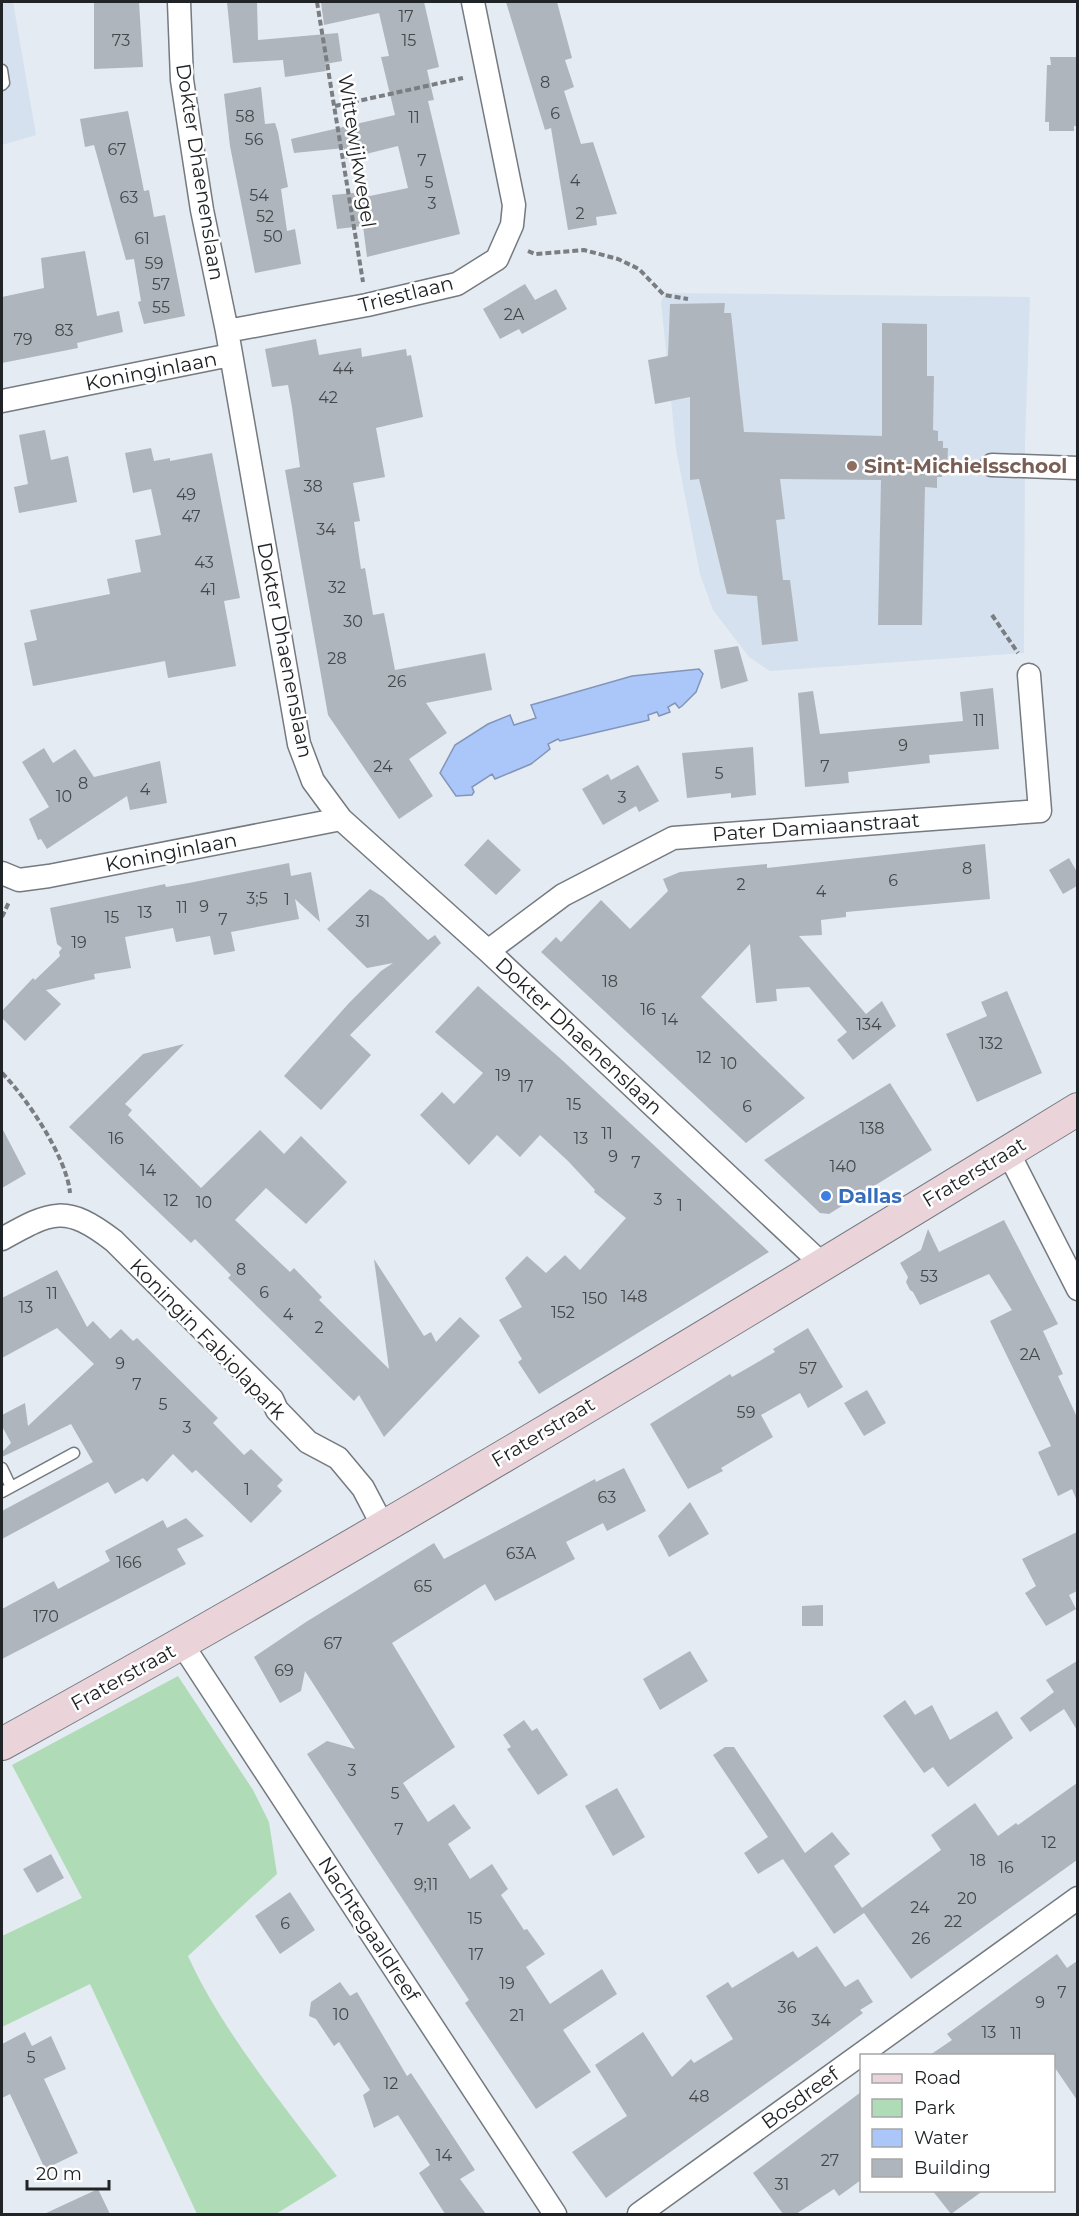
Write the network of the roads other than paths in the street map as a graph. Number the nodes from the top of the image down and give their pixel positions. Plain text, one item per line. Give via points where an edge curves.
1 (179, 2) edge
2 (473, 2) edge
3 (2, 70) edge
4 (2, 85) edge
5 (227, 331) junction
6 (230, 355) junction
7 (2, 401) edge
8 (992, 465) dead end
9 (1077, 468) edge
10 (1029, 675) road end
11 (341, 819) junction
12 (2, 873) edge
13 (488, 951) junction
14 (1077, 1109) edge
15 (1008, 1152) junction
16 (2, 1239) edge
17 (822, 1264) junction
18 (1077, 1289) edge
19 (74, 1453) dead end
20 (2, 1468) edge
21 (6, 1489) edge
22 (384, 1528) junction
23 (182, 1644) junction
24 (2, 1744) edge
25 (1077, 1898) edge
26 (861, 2054) edge
27 (860, 2055) edge
28 (555, 2214) edge
29 (639, 2214) edge

1 - 5 street, Dokter Dhaenenslaan via 182,80 202,210
2 - 5 street, Triestlaan via 514,205 512,225 497,260 457,284
3 - 4 lane
5 - 6 street, Dokter Dhaenenslaan
6 - 7 street, Koninginlaan
6 - 11 street, Dokter Dhaenenslaan via 299,744 313,781
8 - 9 street
10 - 13 street, Pater Damiaanstraat via 1040,811 673,838 563,895
11 - 12 street, Koninginlaan via 50,876 19,880
11 - 13 street, Dokter Dhaenenslaan
13 - 17 street, Dokter Dhaenenslaan
14 - 15 street, Fraterstraat
15 - 17 street, Fraterstraat
15 - 18 street
16 - 22 street, Koningin Fabiolapark via 37,1219 72,1215 92,1224 114,1241 272,1399 277,1410 308,1442 338,1458 363,1488
17 - 22 street, Fraterstraat
19 - 21 lane
20 - 21 lane
22 - 23 street, Fraterstraat
23 - 24 street, Fraterstraat
23 - 28 street, Nachtegaaldreef
25 - 26 street, Bosdreef
27 - 29 street, Bosdreef

